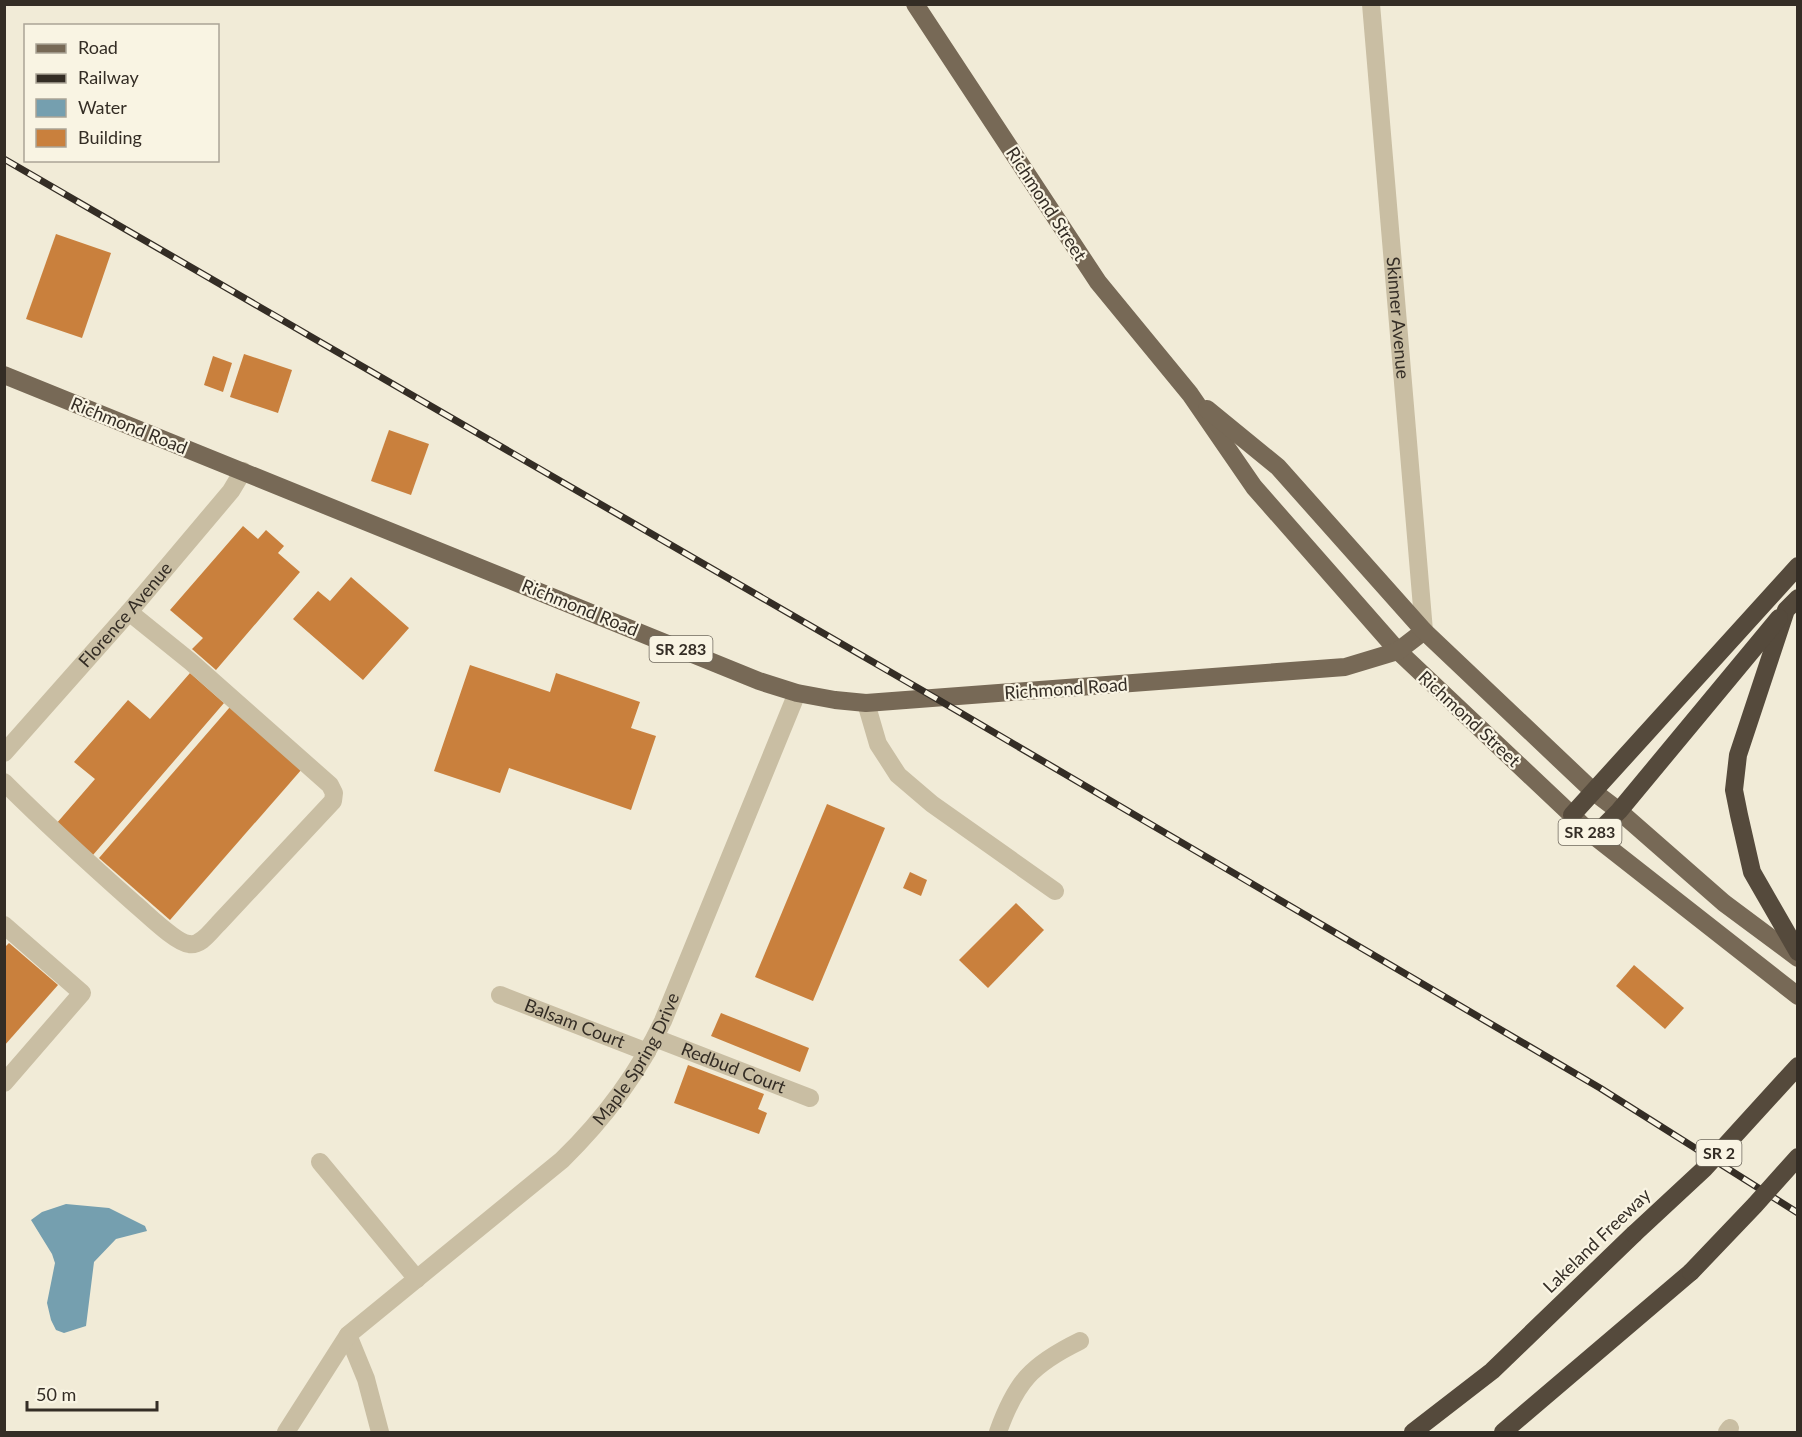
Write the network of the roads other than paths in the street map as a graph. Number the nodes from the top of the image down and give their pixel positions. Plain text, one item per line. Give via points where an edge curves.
1 (915, 4) edge
2 (1371, 4) edge
3 (4, 375) edge
4 (1190, 394) junction
5 (243, 471) junction
6 (1797, 566) edge
7 (1792, 604) edge
8 (129, 612) junction
9 (1424, 630) junction
10 (1398, 651) junction
11 (797, 693) junction
12 (866, 703) junction
13 (4, 753) edge
14 (4, 782) edge
15 (1594, 792) junction
16 (1619, 811) junction
17 (1572, 815) junction
18 (1594, 837) junction
19 (1055, 891) dead end
20 (4, 925) edge
21 (1797, 952) edge
22 (1797, 958) edge
23 (500, 995) dead end
24 (1797, 996) edge
25 (651, 1045) junction
26 (1797, 1066) edge
27 (4, 1083) edge
28 (810, 1098) dead end
29 (1797, 1157) edge
30 (320, 1162) dead end
31 (417, 1279) junction
32 (348, 1335) junction
33 (1080, 1341) dead end
34 (286, 1432) edge
35 (380, 1432) edge
36 (998, 1432) edge
37 (1413, 1432) edge
38 (1503, 1432) edge

1 - 4 main road, Richmond Street via 1098,282
2 - 9 street, Skinner Avenue
3 - 5 main road, Richmond Road / SR 283
4 - 9 main road, Richmond Street via 1278,467
4 - 10 main road, Richmond Street via 1254,488
5 - 8 street, Florence Avenue via 231,491
5 - 11 main road, Richmond Road / SR 283
6 - 15 highway
7 - 16 highway
7 - 21 highway via 1738,755 1734,790 1752,872
8 - 13 street, Florence Avenue
8 - 14 street via 330,784 333,801 205,937 190,945 180,942 148,915
9 - 10 main road, Richmond Road / SR 283
9 - 15 main road, Richmond Street / SR 283
10 - 12 main road, Richmond Road / SR 283 via 1345,667
10 - 17 main road, Richmond Street / SR 283
11 - 12 main road, Richmond Road / SR 283
11 - 25 street, Maple Spring Drive
12 - 19 street via 878,744 898,775 932,804
15 - 16 main road, Richmond Street / SR 283
15 - 17 highway
16 - 18 highway
16 - 22 main road, Richmond Street / SR 283 via 1724,903
17 - 18 main road, Richmond Street / SR 283
18 - 24 main road, Richmond Street / SR 283
20 - 27 street via 82,993
23 - 25 street, Balsam Court
25 - 28 street, Redbud Court
25 - 31 street, Maple Spring Drive via 612,1106 588,1134 562,1160
26 - 37 highway, Lakeland Freeway / SR 2, bridge via 1704,1168 1570,1298 1492,1371
29 - 38 highway, bridge via 1691,1272
30 - 31 street
31 - 32 street, Maple Spring Drive
32 - 34 street, Maple Spring Drive
32 - 35 street via 366,1379
33 - 36 street via 1044,1360 1029,1373 1009,1402

